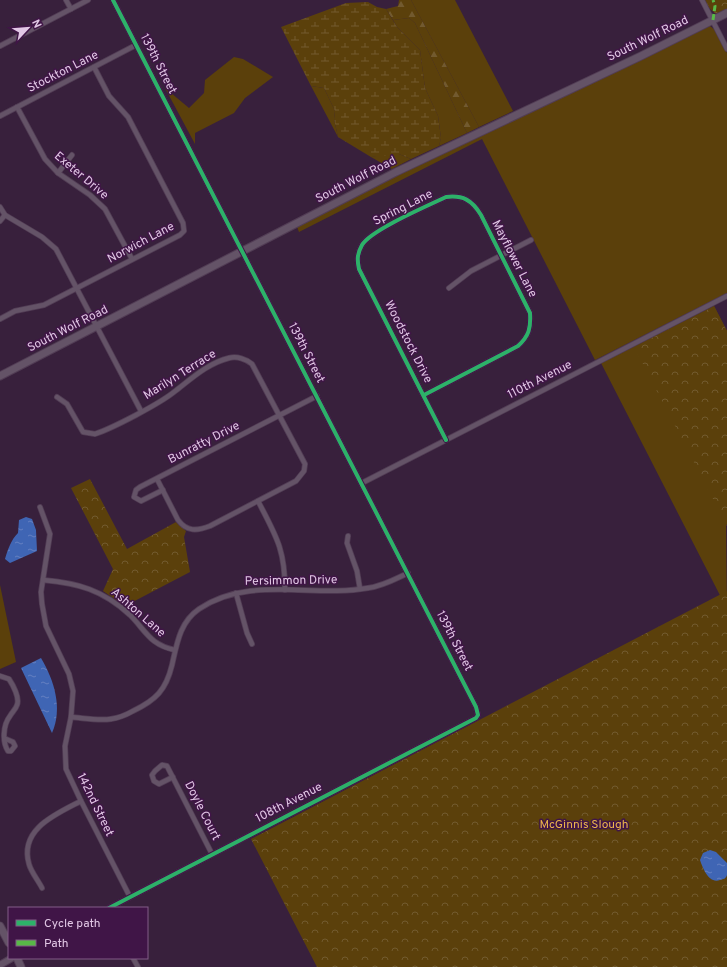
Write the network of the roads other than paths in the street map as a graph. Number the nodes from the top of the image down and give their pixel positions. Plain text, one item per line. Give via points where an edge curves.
1 (66, 0) edge
2 (88, 0) edge
3 (113, 0) edge
4 (702, 0) edge
5 (71, 9) junction
6 (727, 13) edge
7 (713, 20) junction
8 (136, 45) junction
9 (0, 46) edge
10 (727, 49) edge
11 (94, 67) junction
12 (17, 107) junction
13 (0, 116) edge
14 (72, 155) dead end
15 (58, 173) junction
16 (464, 198) joint
17 (0, 207) edge
18 (5, 215) junction
19 (0, 221) edge
20 (531, 240) dead end
21 (242, 250) junction
22 (358, 252) joint
23 (500, 256) junction
24 (132, 260) junction
25 (77, 288) junction
26 (449, 288) dead end
27 (727, 296) edge
28 (0, 319) edge
29 (97, 326) junction
30 (0, 376) edge
31 (424, 395) junction
32 (317, 396) junction
33 (57, 398) dead end
34 (142, 411) junction
35 (280, 415) junction
36 (446, 440) junction
37 (157, 479) junction
38 (362, 484) junction
39 (163, 490) junction
40 (258, 501) junction
41 (40, 507) dead end
42 (348, 536) dead end
43 (408, 573) junction
44 (43, 580) junction
45 (360, 589) junction
46 (285, 590) junction
47 (236, 593) junction
48 (252, 644) dead end
49 (175, 650) junction
50 (0, 676) edge
51 (478, 715) joint
52 (71, 717) junction
53 (6, 739) dead end
54 (173, 778) junction
55 (81, 801) junction
56 (212, 854) junction
57 (42, 888) dead end
58 (130, 896) junction
59 (111, 907) edge
60 (0, 926) edge
61 (8, 941) edge
62 (10, 959) edge
63 (0, 964) edge

1 - 5 street
2 - 5 street
3 - 8 street, 139th Street
4 - 7 street
5 - 9 street
6 - 7 main road, South Wolf Road
7 - 10 street
7 - 21 main road, South Wolf Road via 456,142
8 - 11 street, Stockton Lane
8 - 21 street, 139th Street
11 - 12 street, Stockton Lane
11 - 24 street, Norwich Lane via 109,96 128,117 184,223 184,231 180,235
12 - 13 street, Stockton Lane
12 - 15 street, Exeter Drive via 40,153
14 - 15 street
15 - 24 street, Exeter Drive via 105,209
16 - 22 street, Spring Lane via 446,197 375,233 367,238
16 - 23 street, Mayflower Lane via 476,208
17 - 18 street
18 - 19 street
18 - 25 street via 42,237 56,249
20 - 23 street
21 - 29 main road, South Wolf Road
21 - 32 street, 139th Street
22 - 31 street, Woodstock Drive via 359,269
23 - 26 street via 471,271
23 - 31 street, Mayflower Lane via 530,313 531,325 527,338 518,346
24 - 25 street, Norwich Lane
25 - 28 street, Norwich Lane via 44,305 15,311
25 - 29 street
27 - 36 street, 110th Avenue
29 - 30 main road, South Wolf Road
29 - 34 street
31 - 36 street, Woodstock Drive
32 - 35 street, Bunratty Drive
32 - 38 street, 139th Street
33 - 34 street, Marilyn Terrace via 67,404 80,428 88,434 102,432
34 - 35 street, Marilyn Terrace via 174,393 198,373 232,357 246,360 255,368
35 - 37 street, Bunratty Drive
35 - 40 street, Marilyn Terrace via 305,464 304,471 296,481
36 - 38 street, 110th Avenue
37 - 39 street, Marilyn Terrace
37 - 39 street, Bunratty Drive via 136,490 134,497 141,501
38 - 43 street, 139th Street
39 - 40 street, Marilyn Terrace via 178,520 189,529 202,529
40 - 46 street via 283,554
41 - 44 street, 142nd Street via 50,534
42 - 45 street via 347,543 357,571
43 - 45 street, Persimmon Drive via 383,584
43 - 51 street, 139th Street
44 - 49 street, Ashton Lane via 70,582 96,591 130,616 158,645
44 - 52 street, 142nd Street via 42,604 46,626 71,683
45 - 46 street, Persimmon Drive
46 - 47 street, Persimmon Drive
47 - 48 street via 246,633
47 - 49 street, Persimmon Drive via 210,602 190,616 179,634
49 - 52 street, Persimmon Drive via 164,686 157,697 146,705 112,719
50 - 53 street via 9,679 18,700 6,724
51 - 56 street, 108th Avenue
52 - 55 street, 142nd Street via 65,757 71,781
54 - 54 street, Doyle Court via 165,765 159,767 152,775 154,781 159,784
54 - 56 street, Doyle Court
55 - 57 street via 54,815 34,832 27,852 29,864
55 - 58 street, 142nd Street
56 - 58 street, 108th Avenue
58 - 59 street, 108th Avenue
60 - 61 main road
62 - 63 street

